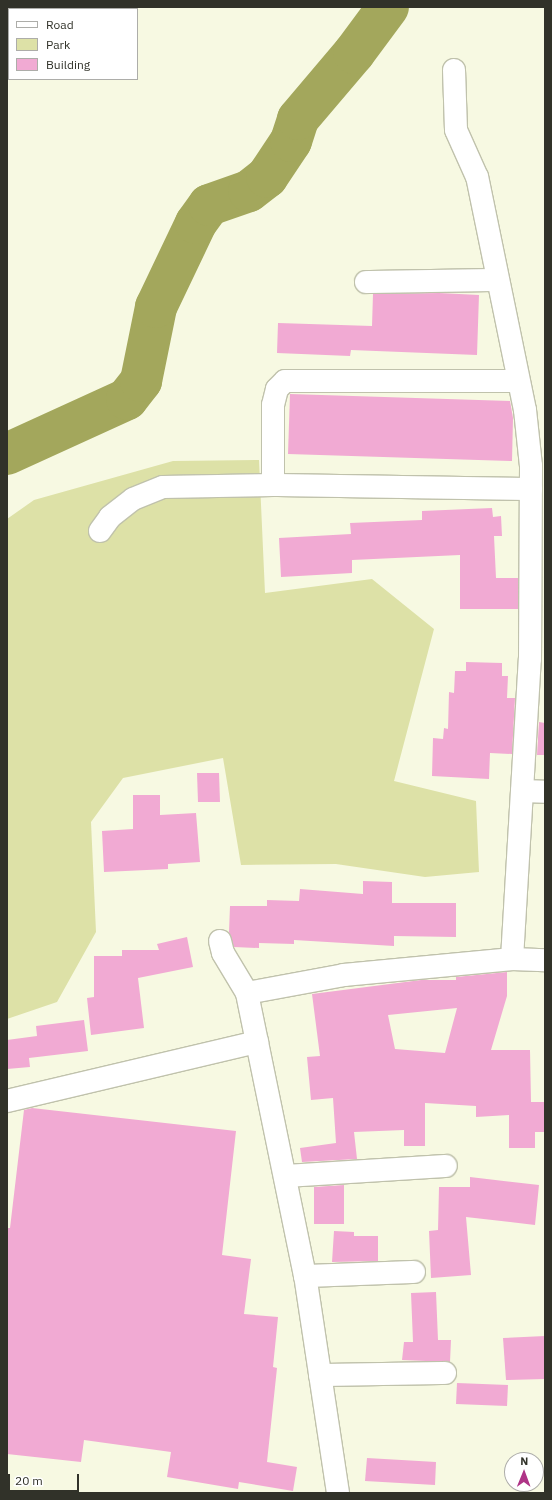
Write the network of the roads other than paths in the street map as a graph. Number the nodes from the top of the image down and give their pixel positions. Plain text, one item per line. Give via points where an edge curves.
1 (454, 70) dead end
2 (496, 280) junction
3 (366, 282) dead end
4 (518, 381) junction
5 (273, 485) junction
6 (532, 489) junction
7 (100, 531) dead end
8 (522, 791) junction
9 (545, 792) edge
10 (220, 941) dead end
11 (512, 959) junction
12 (545, 960) edge
13 (247, 993) junction
14 (256, 1042) junction
15 (7, 1101) edge
16 (446, 1166) dead end
17 (285, 1176) junction
18 (414, 1272) dead end
19 (305, 1276) junction
20 (445, 1373) dead end
21 (320, 1375) junction
22 (338, 1493) edge

1 - 2 street via 456,130 477,177
2 - 3 street
2 - 4 street
4 - 5 street via 285,381 276,389 273,405
4 - 6 street via 532,466
5 - 6 street
5 - 7 street via 162,487 127,503 110,516
6 - 8 street via 530,659
8 - 9 street
8 - 11 street
10 - 13 street via 223,953
11 - 12 street
11 - 13 street via 344,975
13 - 14 street
14 - 15 street
14 - 17 street
16 - 17 street
17 - 19 street
18 - 19 street
19 - 21 street
20 - 21 street
21 - 22 street

